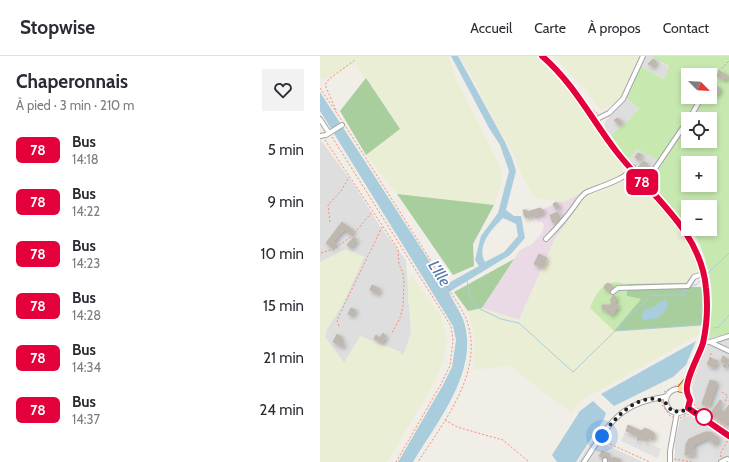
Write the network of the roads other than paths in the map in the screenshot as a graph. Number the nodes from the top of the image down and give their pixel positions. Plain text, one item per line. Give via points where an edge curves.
1 (542, 56) edge
2 (643, 56) edge
3 (320, 119) edge
4 (595, 120) junction
5 (342, 125) dead end
6 (681, 130) edge
7 (330, 132) junction
8 (321, 136) edge
9 (632, 169) junction
10 (644, 185) junction
11 (546, 239) dead end
12 (703, 274) junction
13 (614, 292) dead end
14 (729, 336) edge
15 (703, 341) junction
16 (710, 342) junction
17 (729, 351) edge
18 (689, 378) junction
19 (680, 389) junction
20 (689, 392) junction
21 (668, 394) junction
22 (662, 399) junction
23 (667, 404) junction
24 (688, 408) junction
25 (676, 415) junction
26 (728, 436) edge
27 (670, 461) edge
28 (584, 462) edge

1 - 4 main road via 578,92
2 - 4 street via 623,99 609,113
3 - 7 street
4 - 9 main road
5 - 7 street
6 - 10 street
7 - 8 street
9 - 10 main road
9 - 11 street via 610,184 586,192 565,221
10 - 12 main road via 685,228
12 - 13 street via 694,277 688,286 618,288
12 - 15 main road via 707,304
14 - 16 street
15 - 16 street
15 - 18 main road
16 - 17 street
18 - 19 main road
18 - 20 main road
19 - 20 street
19 - 21 street
20 - 24 street
21 - 22 street
21 - 23 street
22 - 23 street
22 - 28 street via 634,404 616,417
23 - 25 street
24 - 25 street
24 - 26 street via 696,410
25 - 27 street

